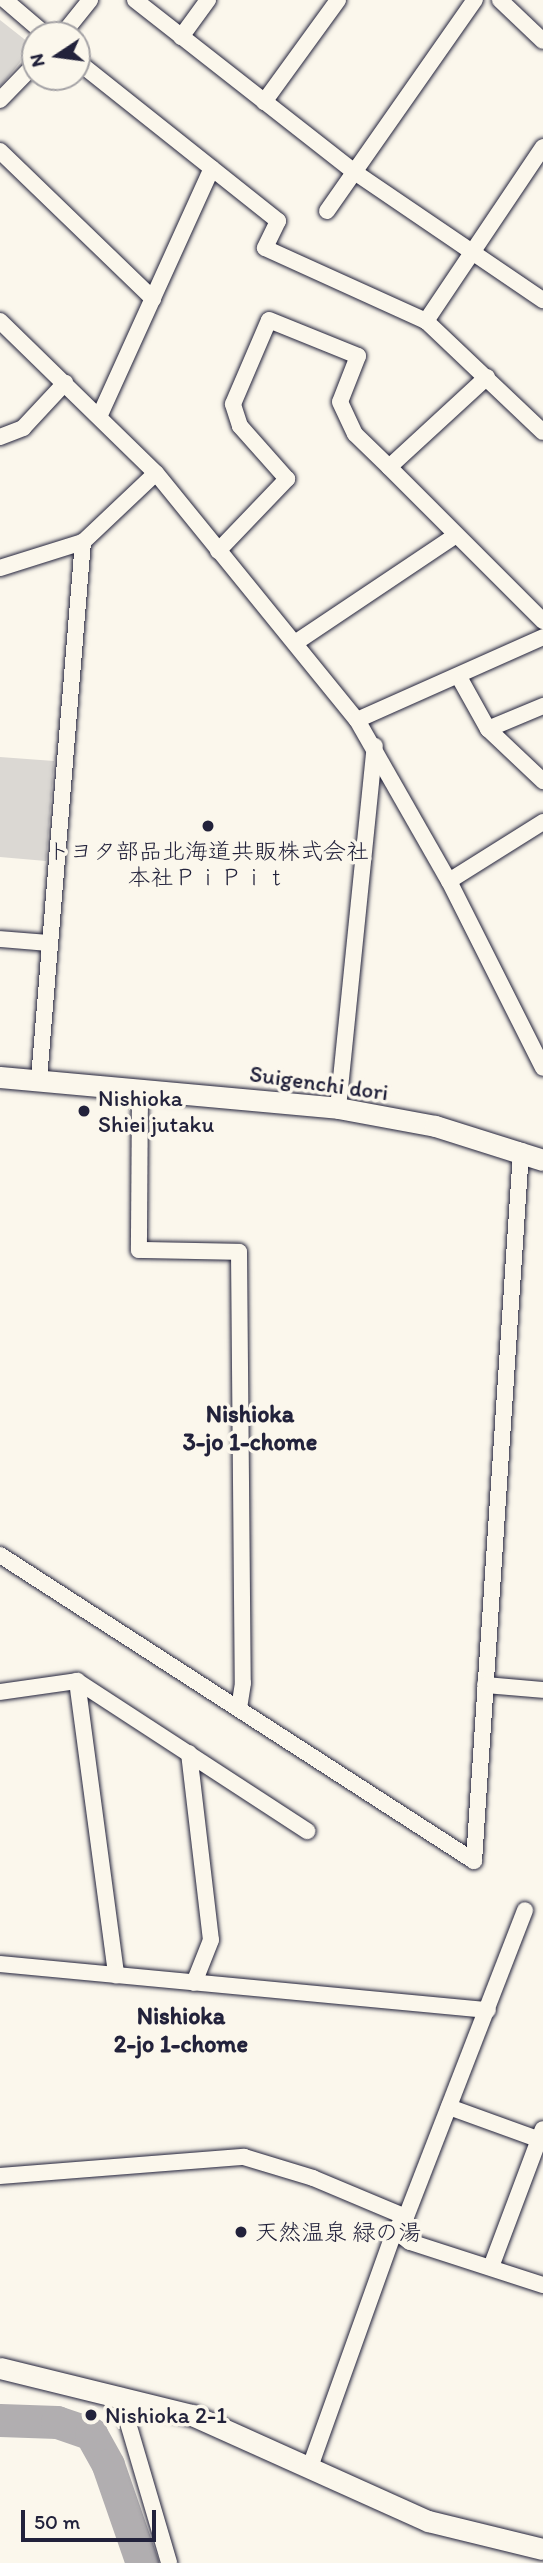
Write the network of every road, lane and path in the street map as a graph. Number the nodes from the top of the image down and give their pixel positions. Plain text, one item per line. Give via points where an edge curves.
1 (5, 0) edge
2 (90, 0) edge
3 (135, 0) edge
4 (208, 0) edge
5 (338, 0) edge
6 (475, 0) edge
7 (500, 0) edge
8 (30, 21) edge
9 (73, 21) edge
10 (181, 37) junction
11 (543, 41) edge
12 (91, 72) edge
13 (21, 78) edge
14 (0, 100) edge
15 (264, 103) junction
16 (543, 147) edge
17 (0, 151) edge
18 (212, 168) junction
19 (353, 171) junction
20 (327, 211) dead end
21 (475, 254) junction
22 (153, 299) junction
23 (543, 300) edge
24 (0, 321) edge
25 (426, 321) junction
26 (487, 377) junction
27 (65, 383) junction
28 (99, 417) junction
29 (543, 432) edge
30 (0, 436) edge
31 (388, 467) junction
32 (156, 473) junction
33 (455, 536) junction
34 (83, 542) junction
35 (218, 551) junction
36 (0, 568) edge
37 (543, 621) edge
38 (543, 637) edge
39 (295, 643) junction
40 (458, 677) junction
41 (543, 706) edge
42 (357, 720) junction
43 (488, 729) junction
44 (375, 747) junction
45 (543, 781) edge
46 (543, 822) edge
47 (449, 881) junction
48 (0, 939) edge
49 (50, 943) junction
50 (543, 1068) edge
51 (0, 1077) edge
52 (39, 1079) junction
53 (140, 1090) junction
54 (338, 1108) junction
55 (521, 1151) junction
56 (543, 1160) edge
57 (0, 1555) edge
58 (77, 1682) junction
59 (485, 1685) junction
60 (543, 1690) edge
61 (0, 1692) edge
62 (239, 1709) junction
63 (189, 1753) junction
64 (307, 1830) dead end
65 (525, 1910) dead end
66 (0, 1964) edge
67 (116, 1975) junction
68 (194, 1983) junction
69 (488, 2010) junction
70 (450, 2107) junction
71 (542, 2137) edge
72 (0, 2176) edge
73 (406, 2217) junction
74 (395, 2230) junction
75 (491, 2267) junction
76 (543, 2285) edge
77 (0, 2368) edge
78 (120, 2396) junction
79 (310, 2467) junction
80 (543, 2549) edge
81 (169, 2563) edge

1 - 8 street
2 - 9 street
3 - 10 street
4 - 10 street
5 - 15 street
6 - 19 street
7 - 11 street
10 - 15 street
12 - 18 street
13 - 14 street
15 - 19 street
16 - 21 street
17 - 22 street
18 - 22 street
18 - 25 street via 278,221 265,248
19 - 20 street
19 - 21 street
21 - 23 street
21 - 25 street
22 - 28 street
24 - 27 street
25 - 26 street
26 - 29 street
26 - 31 street
27 - 28 street
27 - 30 street via 23,428
28 - 32 street
31 - 33 street
31 - 35 street via 355,434 340,402 358,356 269,320 233,404 240,426 287,479
32 - 34 street
32 - 35 street
33 - 37 street
33 - 39 street
34 - 36 street
34 - 49 street
35 - 39 street
38 - 40 street
39 - 42 street
40 - 42 street
40 - 43 street
41 - 43 street
42 - 44 street
43 - 45 street
44 - 47 street
44 - 54 street
46 - 47 street
47 - 50 street
48 - 49 street
49 - 52 street
51 - 52 street, Suigenchi dori
52 - 53 street, Suigenchi dori
53 - 54 street, Suigenchi dori
53 - 62 street via 139,1250 239,1252 243,1683
54 - 55 street, Suigenchi dori via 435,1126
55 - 56 street, Suigenchi dori
55 - 59 street
57 - 62 street
58 - 61 street
58 - 63 street
58 - 67 street
59 - 60 street
59 - 62 street via 474,1861
63 - 64 street
63 - 68 street via 211,1940
65 - 69 street
66 - 67 street
67 - 68 street
68 - 69 street
69 - 70 street
70 - 71 street
70 - 73 street
71 - 75 street
72 - 73 street via 244,2157 313,2178
73 - 74 street
74 - 75 street via 410,2242
74 - 79 street
75 - 76 street
77 - 78 street
78 - 79 street via 192,2415
78 - 81 street
79 - 80 street via 428,2521

